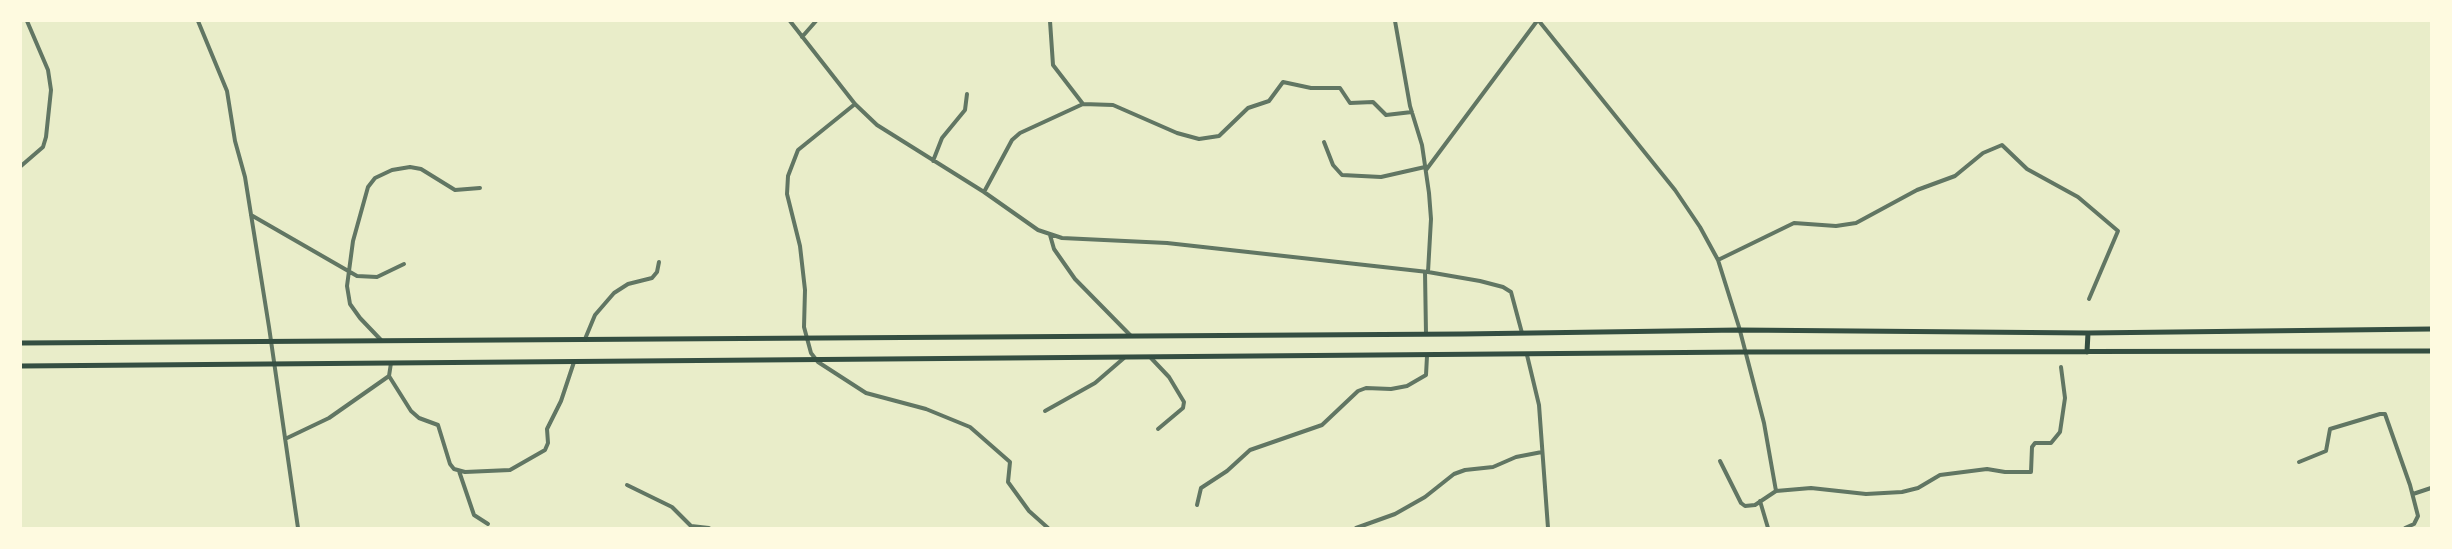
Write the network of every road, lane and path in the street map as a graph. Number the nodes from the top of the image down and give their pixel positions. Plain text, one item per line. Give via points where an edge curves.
1 (27, 21) edge
2 (198, 21) edge
3 (790, 21) edge
4 (816, 21) edge
5 (1050, 21) edge
6 (1395, 21) edge
7 (1538, 21) edge
8 (802, 37) junction
9 (967, 94) dead end
10 (855, 104) junction
11 (1083, 104) junction
12 (1412, 112) junction
13 (1324, 142) dead end
14 (933, 161) junction
15 (21, 166) edge
16 (1425, 169) junction
17 (480, 188) dead end
18 (984, 192) junction
19 (251, 215) junction
20 (1050, 235) junction
21 (1718, 260) junction
22 (659, 262) dead end
23 (404, 264) dead end
24 (349, 271) junction
25 (1427, 272) junction
26 (2088, 299) dead end
27 (2431, 329) edge
28 (1739, 330) junction
29 (1522, 333) junction
30 (2088, 333) junction
31 (1426, 334) junction
32 (1131, 336) junction
33 (807, 338) junction
34 (586, 339) junction
35 (381, 340) junction
36 (271, 341) junction
37 (21, 343) edge
38 (2431, 351) edge
39 (1745, 352) junction
40 (2087, 352) junction
41 (1527, 355) junction
42 (1427, 356) junction
43 (1124, 358) junction
44 (1151, 358) junction
45 (816, 360) junction
46 (574, 362) junction
47 (391, 363) junction
48 (274, 364) junction
49 (21, 366) edge
50 (2061, 367) dead end
51 (389, 376) junction
52 (1045, 411) dead end
53 (1158, 429) dead end
54 (285, 439) junction
55 (1542, 452) junction
56 (1720, 462) dead end
57 (2299, 462) dead end
58 (458, 471) junction
59 (627, 486) dead end
60 (2431, 488) edge
61 (1776, 491) junction
62 (2412, 494) junction
63 (1760, 501) junction
64 (1197, 505) dead end
65 (488, 524) dead end
66 (298, 528) edge
67 (709, 528) edge
68 (1048, 528) edge
69 (1356, 528) edge
70 (1548, 528) edge
71 (1768, 528) edge
72 (2405, 528) edge

1 - 15 street via 48,70 51,90 43,147
2 - 19 street via 228,91
3 - 8 street
4 - 8 street
5 - 11 street via 1053,65
6 - 12 street
7 - 16 street
7 - 21 street via 1675,190
8 - 10 street
9 - 14 street via 965,110 942,138
10 - 14 street via 889,134
10 - 33 street via 798,150 788,176 787,194 800,246
11 - 12 street via 1113,105 1177,133 1199,138 1218,136 1248,108 1269,101 1283,82 1316,89 1340,88 1350,103 1373,102 1386,115
11 - 18 street via 1020,133 1012,140
12 - 16 street
13 - 16 street via 1333,166 1342,175 1381,177
14 - 18 street
16 - 25 street via 1431,219
17 - 24 street via 455,190 421,169 410,167 392,170 375,178 368,187 358,218
18 - 20 street via 1026,224
19 - 24 street
19 - 36 street
20 - 25 street via 1160,242
20 - 32 street via 1054,249 1075,279
21 - 26 street via 1794,223 1836,226 1856,223 1917,190 1955,176 1983,153 2002,145 2027,169 2078,197 2118,231
21 - 28 street
22 - 34 street via 652,278 628,284 614,293 595,315
23 - 24 street via 378,277 357,276
24 - 35 street via 350,304
25 - 29 street via 1504,287 1514,299
25 - 31 street
27 - 30 main road
28 - 29 main road
28 - 30 main road
28 - 39 street
29 - 31 main road
30 - 40 main road
31 - 32 main road
32 - 33 main road
33 - 34 main road
33 - 45 street
34 - 35 main road
35 - 36 main road
36 - 37 main road
36 - 48 street
38 - 40 main road
39 - 40 main road
39 - 41 main road
39 - 61 street via 1764,423
41 - 42 main road
41 - 55 street via 1538,404
42 - 44 main road
42 - 64 street via 1426,375 1407,386 1366,388 1322,425 1250,450 1201,488
43 - 44 main road
43 - 45 main road
43 - 52 street via 1095,383
44 - 53 street via 1169,377 1184,402 1183,408
45 - 46 main road
45 - 68 street via 866,393 910,404 970,426 1010,462 1008,482 1026,508
46 - 47 main road
46 - 58 street via 561,401 547,429 545,450 510,470
47 - 48 main road
47 - 51 street
48 - 49 main road
48 - 54 street
50 - 61 street via 2065,398 2060,432 2051,443 2034,443 2031,472 1987,469 1940,474 1918,488 1902,492 1866,494 1811,488
51 - 54 street via 329,418
51 - 58 street via 415,416 438,425 450,464
54 - 66 street
55 - 69 street via 1516,457 1493,467 1454,474 1425,497 1395,514
55 - 70 street
56 - 63 street via 1741,503 1750,506
57 - 62 street via 2326,450 2330,428 2385,414
58 - 65 street via 474,515
59 - 67 street via 672,507 692,526
60 - 62 street
61 - 63 street
62 - 72 street via 2417,521
63 - 71 street

